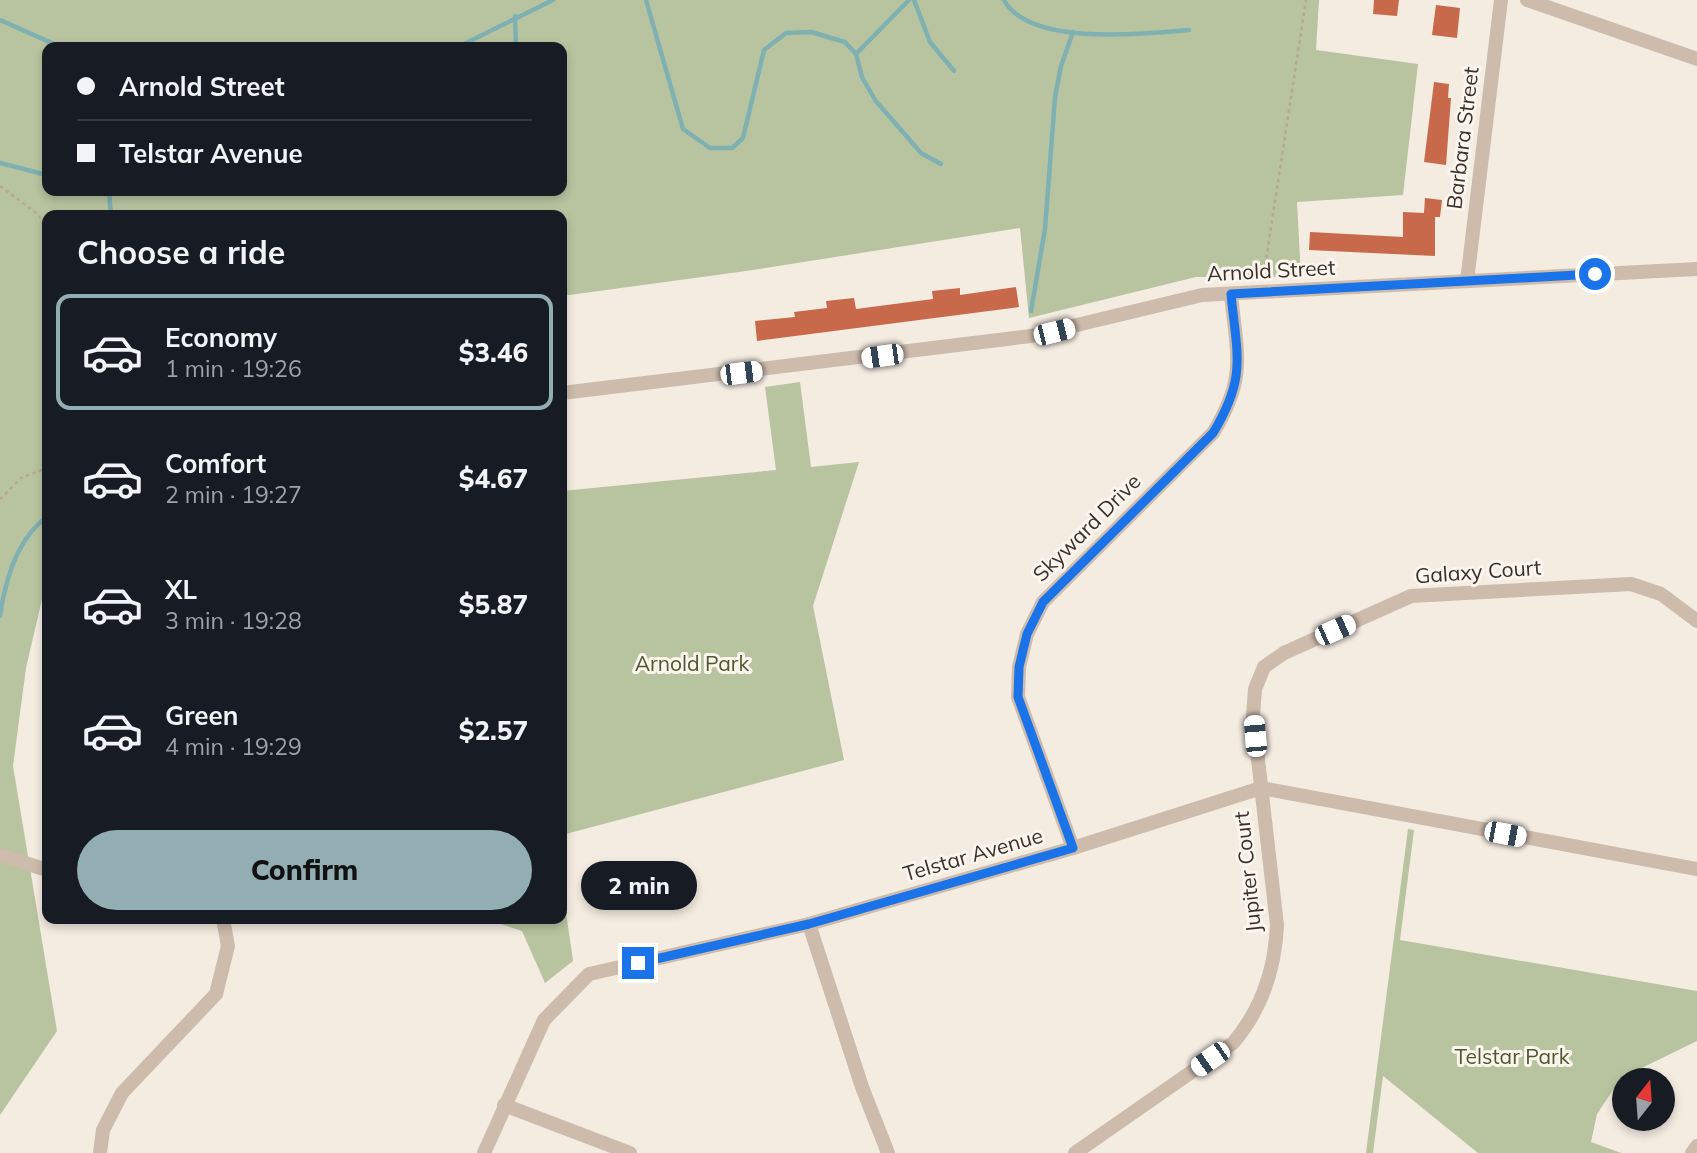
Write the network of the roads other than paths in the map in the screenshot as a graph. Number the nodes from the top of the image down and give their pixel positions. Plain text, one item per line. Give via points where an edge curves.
1 (1501, 0) edge
2 (1528, 0) edge
3 (1697, 59) edge
4 (1697, 270) edge
5 (1467, 281) junction
6 (1231, 294) junction
7 (567, 392) edge
8 (1697, 621) edge
9 (1261, 788) junction
10 (1073, 848) junction
11 (0, 855) edge
12 (1696, 865) edge
13 (42, 868) edge
14 (224, 924) edge
15 (809, 924) junction
16 (504, 1105) junction
17 (1697, 1146) edge
18 (100, 1153) edge
19 (485, 1153) edge
20 (630, 1153) edge
21 (888, 1153) edge
22 (1075, 1153) edge
23 (1692, 1153) edge

1 - 5 street, Barbara Street
2 - 3 street
4 - 5 street, Arnold Street
5 - 6 street, Arnold Street
6 - 7 street, Arnold Street via 1184,298 1031,336
6 - 10 street, Skyward Drive via 1239,370 1231,403 1213,433 1043,602 1027,634 1018,697
8 - 9 street, Galaxy Court via 1661,594 1631,584 1411,596 1284,653 1264,667 1255,689 1254,716
9 - 10 street, Telstar Avenue
9 - 12 street, Telstar Avenue
9 - 22 street, Jupiter Court via 1277,925 1275,960 1253,1019 1233,1043
10 - 15 street, Telstar Avenue
11 - 13 street
14 - 18 street via 228,946 216,994 122,1093 103,1130
15 - 16 street, Telstar Avenue via 589,974 544,1020
15 - 21 street
16 - 19 street, Telstar Avenue
16 - 20 street
17 - 23 street

